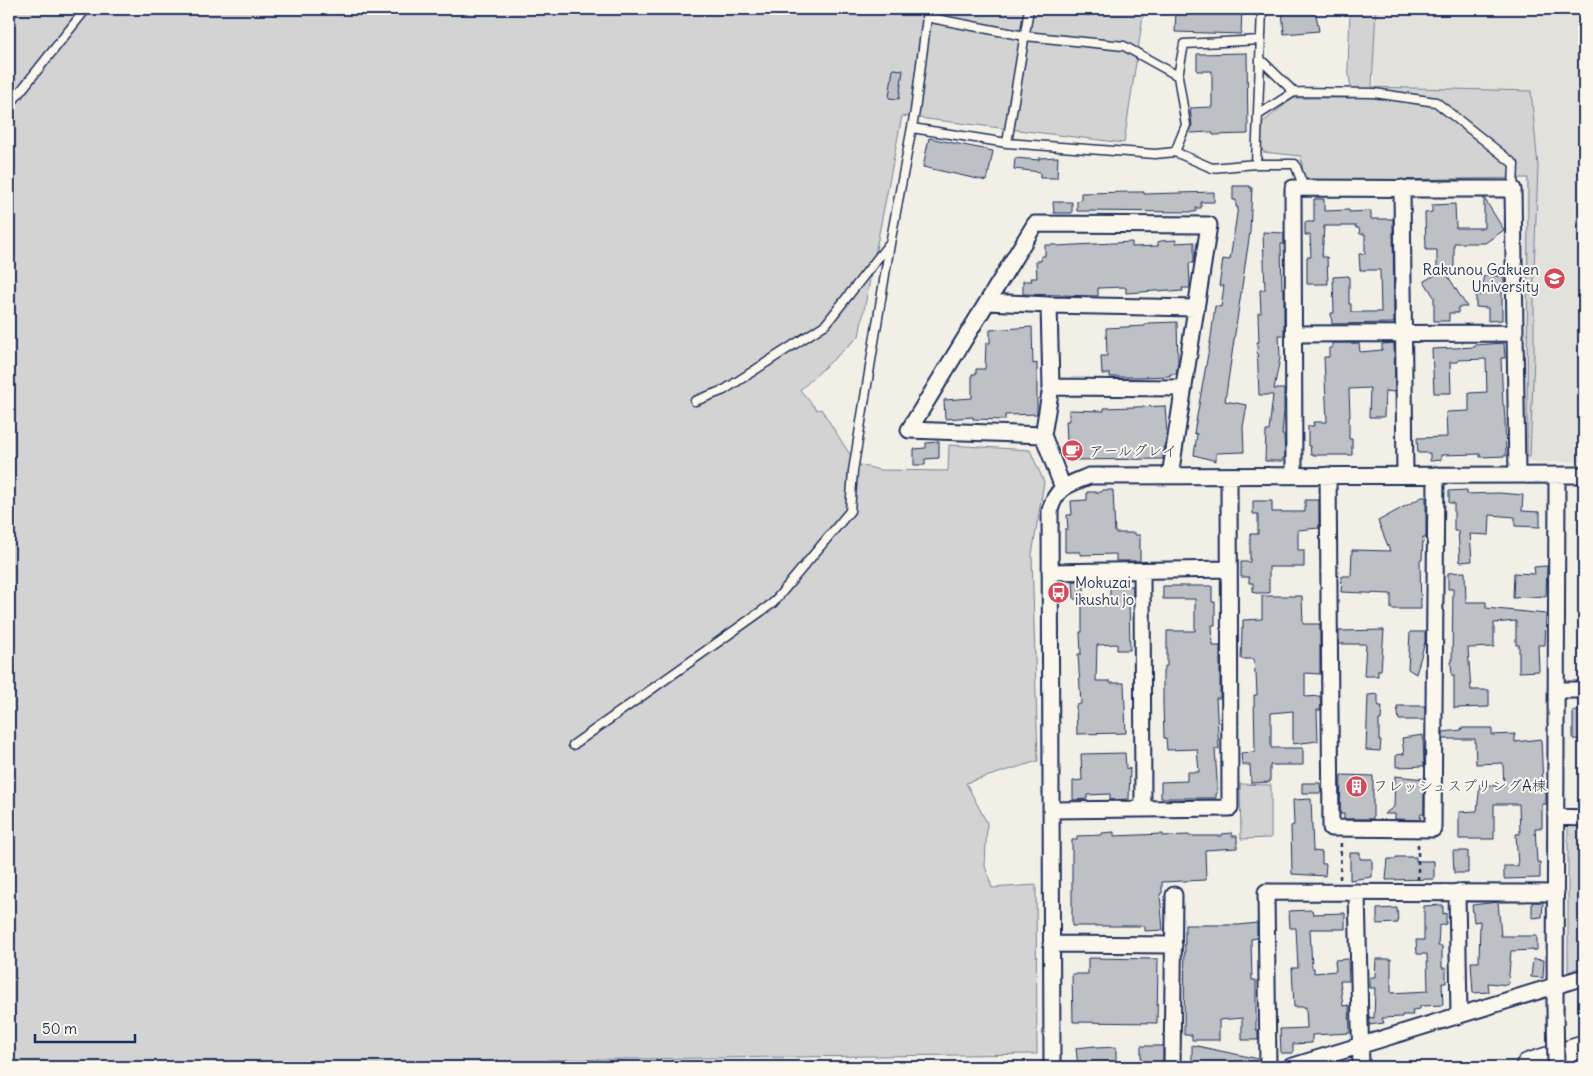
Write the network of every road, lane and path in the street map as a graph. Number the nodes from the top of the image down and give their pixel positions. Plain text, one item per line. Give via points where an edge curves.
1 (86, 9) edge
2 (928, 9) edge
3 (1029, 9) edge
4 (1262, 9) edge
5 (926, 17) junction
6 (1025, 36) junction
7 (1261, 40) junction
8 (1260, 58) junction
9 (1178, 76) junction
10 (1294, 92) junction
11 (9, 108) edge
12 (1258, 115) junction
13 (912, 128) junction
14 (1007, 143) junction
15 (1175, 152) junction
16 (1256, 164) junction
17 (1304, 188) junction
18 (1402, 188) junction
19 (1514, 189) junction
20 (890, 244) junction
21 (987, 302) junction
22 (1049, 305) junction
23 (1196, 308) junction
24 (1515, 333) junction
25 (1294, 334) junction
26 (1404, 334) junction
27 (1051, 387) junction
28 (1184, 388) junction
29 (695, 401) dead end
30 (1043, 435) junction
31 (1294, 475) junction
32 (1328, 475) junction
33 (1405, 475) junction
34 (1436, 475) junction
35 (1517, 475) junction
36 (1557, 475) junction
37 (1584, 475) edge
38 (1170, 476) junction
39 (1229, 476) junction
40 (1063, 488) junction
41 (1229, 569) junction
42 (1142, 571) junction
43 (1050, 572) junction
44 (1556, 690) junction
45 (1584, 690) edge
46 (573, 745) dead end
47 (1143, 809) junction
48 (1051, 810) junction
49 (1556, 817) junction
50 (1584, 818) edge
51 (1341, 828) junction
52 (1418, 829) junction
53 (1340, 892) junction
54 (1357, 892) junction
55 (1418, 892) junction
56 (1457, 892) junction
57 (1556, 893) junction
58 (1174, 894) dead end
59 (1051, 944) junction
60 (1174, 945) junction
61 (1584, 978) edge
62 (1555, 985) junction
63 (1459, 1015) junction
64 (1360, 1045) junction
65 (1584, 1050) edge
66 (1052, 1067) edge
67 (1172, 1067) edge
68 (1268, 1067) edge
69 (1290, 1067) edge
70 (1361, 1067) edge
71 (1530, 1067) edge
72 (1556, 1067) edge

1 - 11 lane
2 - 5 lane
3 - 6 lane
4 - 7 lane
5 - 6 lane
5 - 13 lane
6 - 9 lane via 1124,46
6 - 14 lane
7 - 8 lane
7 - 9 lane via 1184,44
8 - 10 lane
8 - 12 lane
9 - 15 lane via 1186,125
10 - 12 lane
10 - 19 lane via 1374,93 1436,102 1514,164
12 - 16 lane
13 - 14 lane
13 - 20 lane
14 - 15 lane via 1155,154
15 - 16 lane via 1212,168
16 - 17 lane via 1295,164
17 - 18 street
17 - 25 street via 1293,188
18 - 19 street
18 - 26 street
19 - 24 street
20 - 29 lane via 826,324 724,390
20 - 46 lane via 853,471 850,511 773,603
21 - 22 street
21 - 23 street via 1035,224 1209,225
21 - 30 street via 909,430
22 - 23 street
22 - 27 street
23 - 28 street
24 - 26 street
24 - 35 street
25 - 26 street
25 - 31 street
26 - 33 street
27 - 28 street
27 - 30 street
28 - 38 street
30 - 40 street
31 - 32 street
31 - 39 street
32 - 33 street
32 - 51 street via 1331,828
33 - 34 street
34 - 35 street
34 - 52 street via 1433,829
35 - 36 street
36 - 37 street
36 - 44 street
38 - 39 street
38 - 40 street via 1089,476
39 - 41 street
40 - 43 street via 1054,495 1050,510
41 - 42 street
41 - 47 street via 1230,808
42 - 43 street
42 - 47 street
43 - 48 street
44 - 45 street
44 - 49 street
47 - 48 street
48 - 59 street
49 - 50 street
49 - 57 street
51 - 52 street
51 - 53 path
52 - 55 path
53 - 54 street
53 - 68 street via 1266,892
54 - 55 street
54 - 64 street
55 - 56 street
56 - 57 street
56 - 63 street
57 - 62 street
58 - 60 street
59 - 60 street
59 - 66 street
60 - 67 street
61 - 62 street
62 - 63 street
62 - 72 street, bridge
63 - 64 street
64 - 69 street
64 - 70 street
65 - 71 highway

